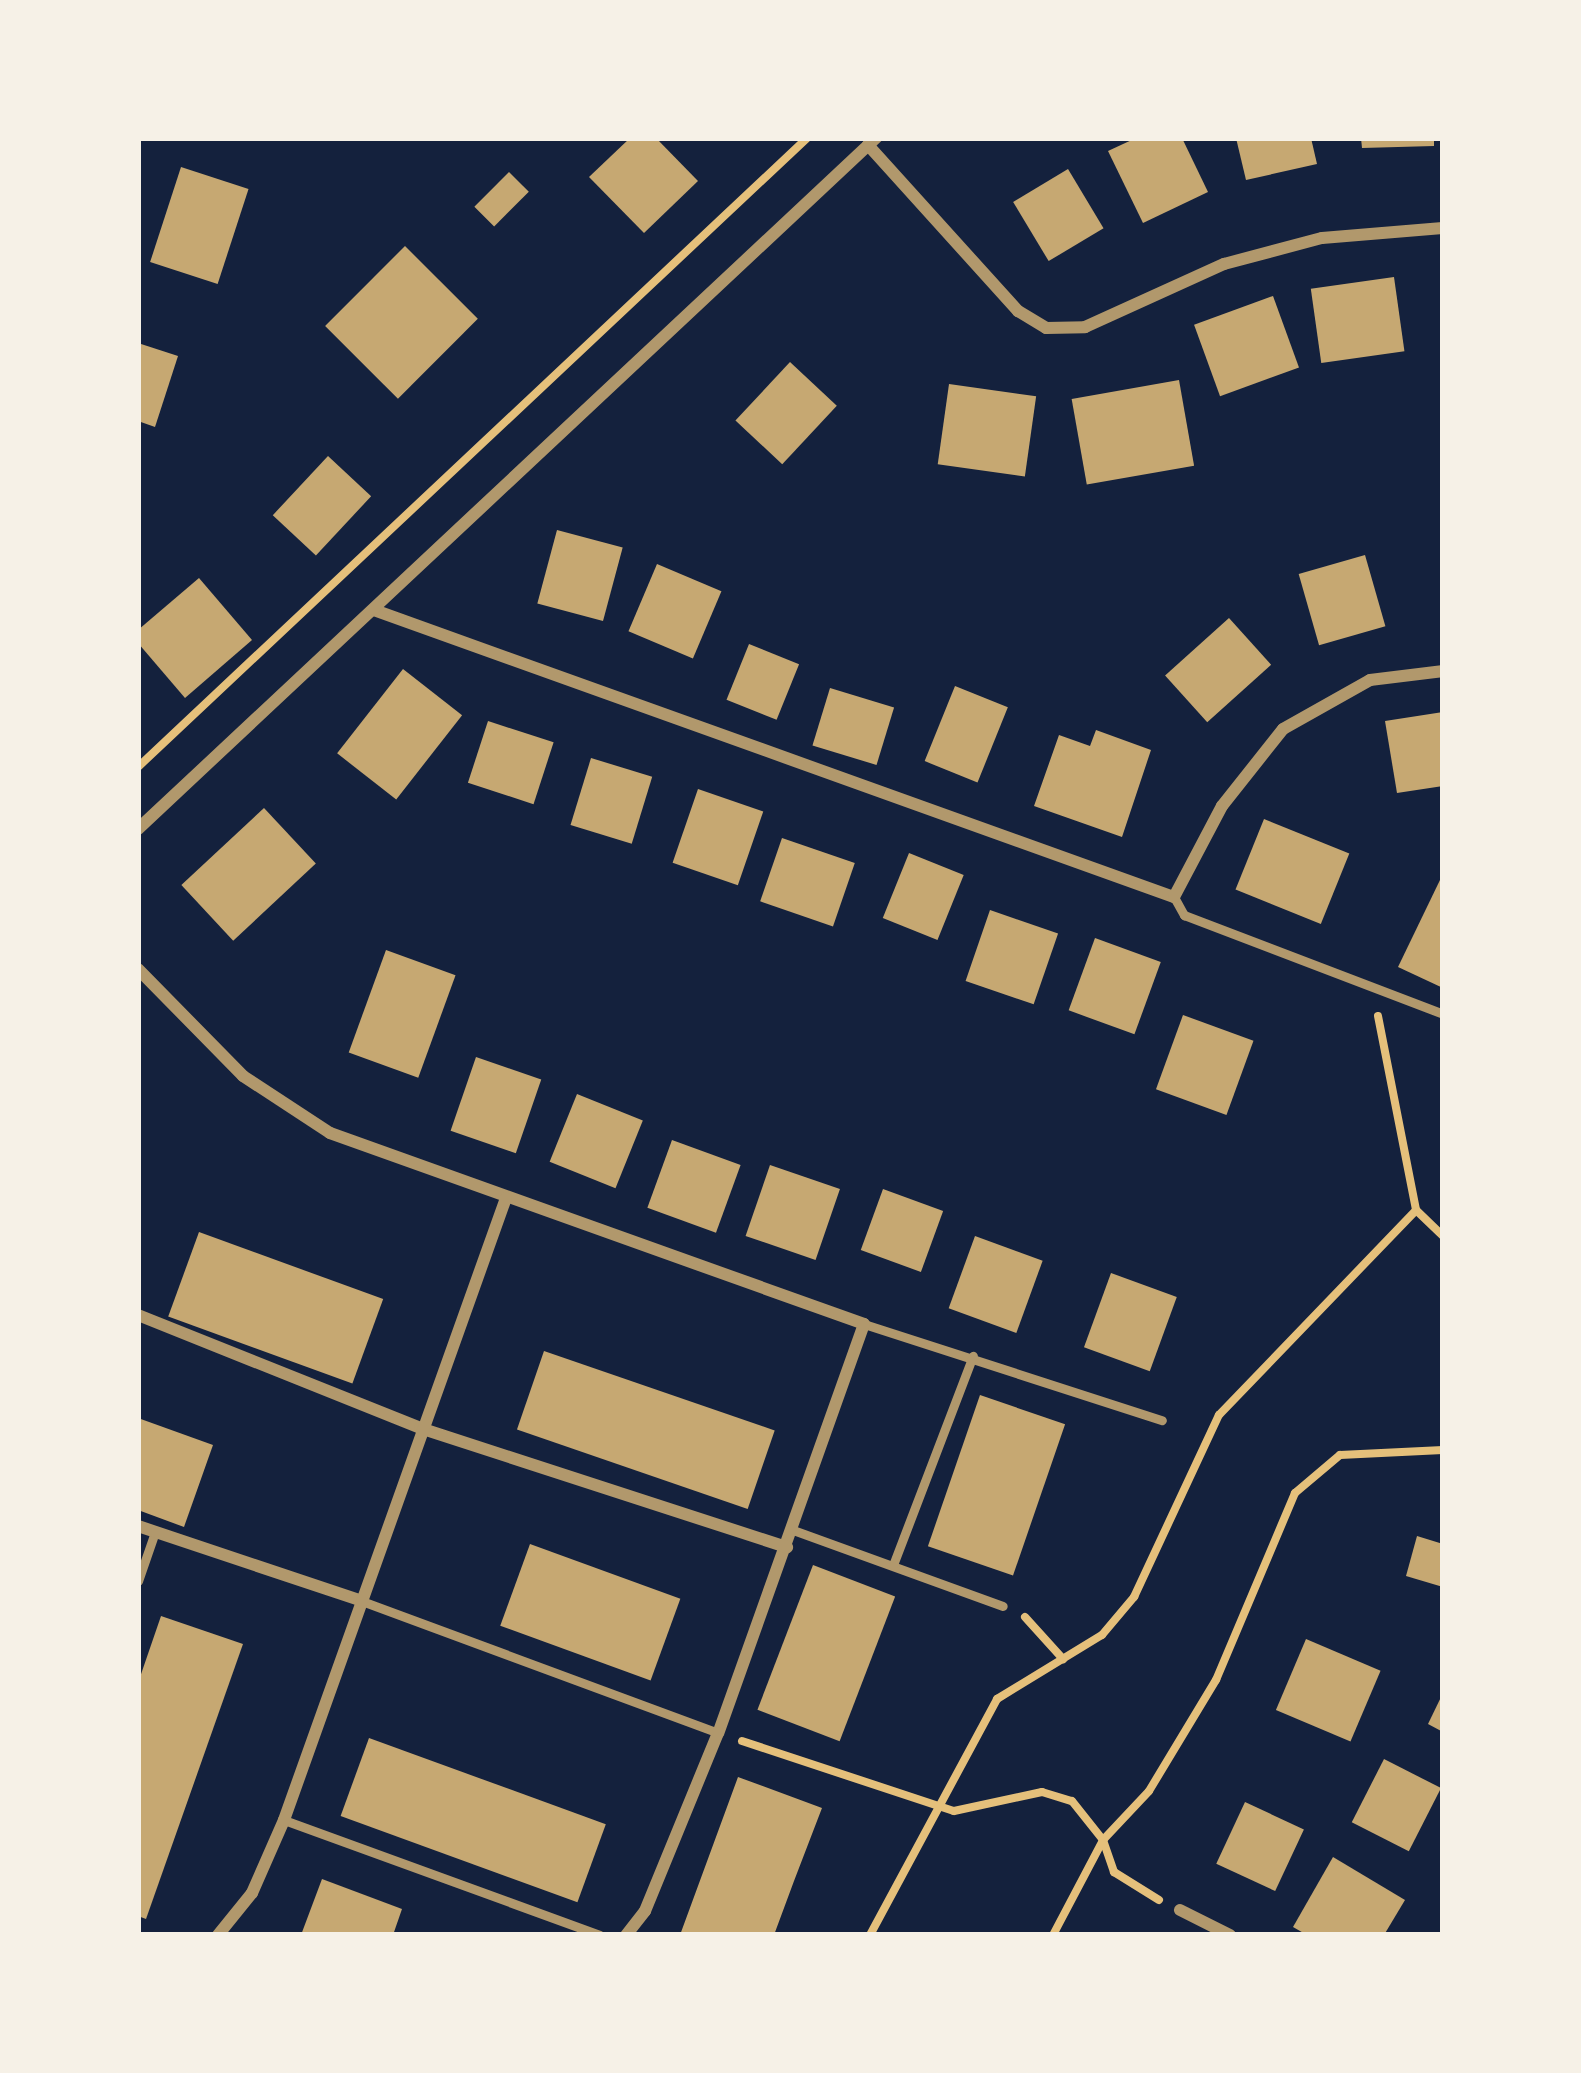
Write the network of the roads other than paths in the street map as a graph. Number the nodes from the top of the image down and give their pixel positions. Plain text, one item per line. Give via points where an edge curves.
1 (872, 142) edge
2 (1443, 228) edge
3 (374, 610) junction
4 (1443, 670) edge
5 (138, 829) edge
6 (1174, 897) junction
7 (138, 969) edge
8 (1443, 1014) edge
9 (506, 1198) junction
10 (138, 1315) edge
11 (864, 1324) junction
12 (973, 1356) junction
13 (1162, 1420) dead end
14 (420, 1428) junction
15 (138, 1526) edge
16 (794, 1529) junction
17 (155, 1532) junction
18 (788, 1547) junction
19 (893, 1565) junction
20 (138, 1580) edge
21 (358, 1600) junction
22 (1003, 1606) road end
23 (718, 1732) junction
24 (284, 1820) junction
25 (1180, 1910) road end
26 (218, 1935) edge
27 (600, 1935) edge
28 (626, 1935) edge
29 (1229, 1935) edge

1 - 2 street via 1018,311 1046,328 1085,326 1224,264 1322,238
1 - 3 street
3 - 5 street
3 - 6 street
4 - 6 street via 1370,680 1283,729 1222,806
6 - 8 lane via 1184,915
7 - 9 street via 285,1108 381,1155
9 - 11 street
9 - 14 street
10 - 14 street
11 - 12 lane
11 - 16 street
12 - 13 lane
12 - 19 lane
14 - 18 street
14 - 21 street
15 - 17 street
16 - 18 street
16 - 19 lane
17 - 20 lane
17 - 21 street
18 - 23 street
19 - 22 lane
21 - 23 lane
21 - 24 street
23 - 28 street via 645,1911
24 - 26 street via 252,1893
24 - 27 lane
25 - 29 street

